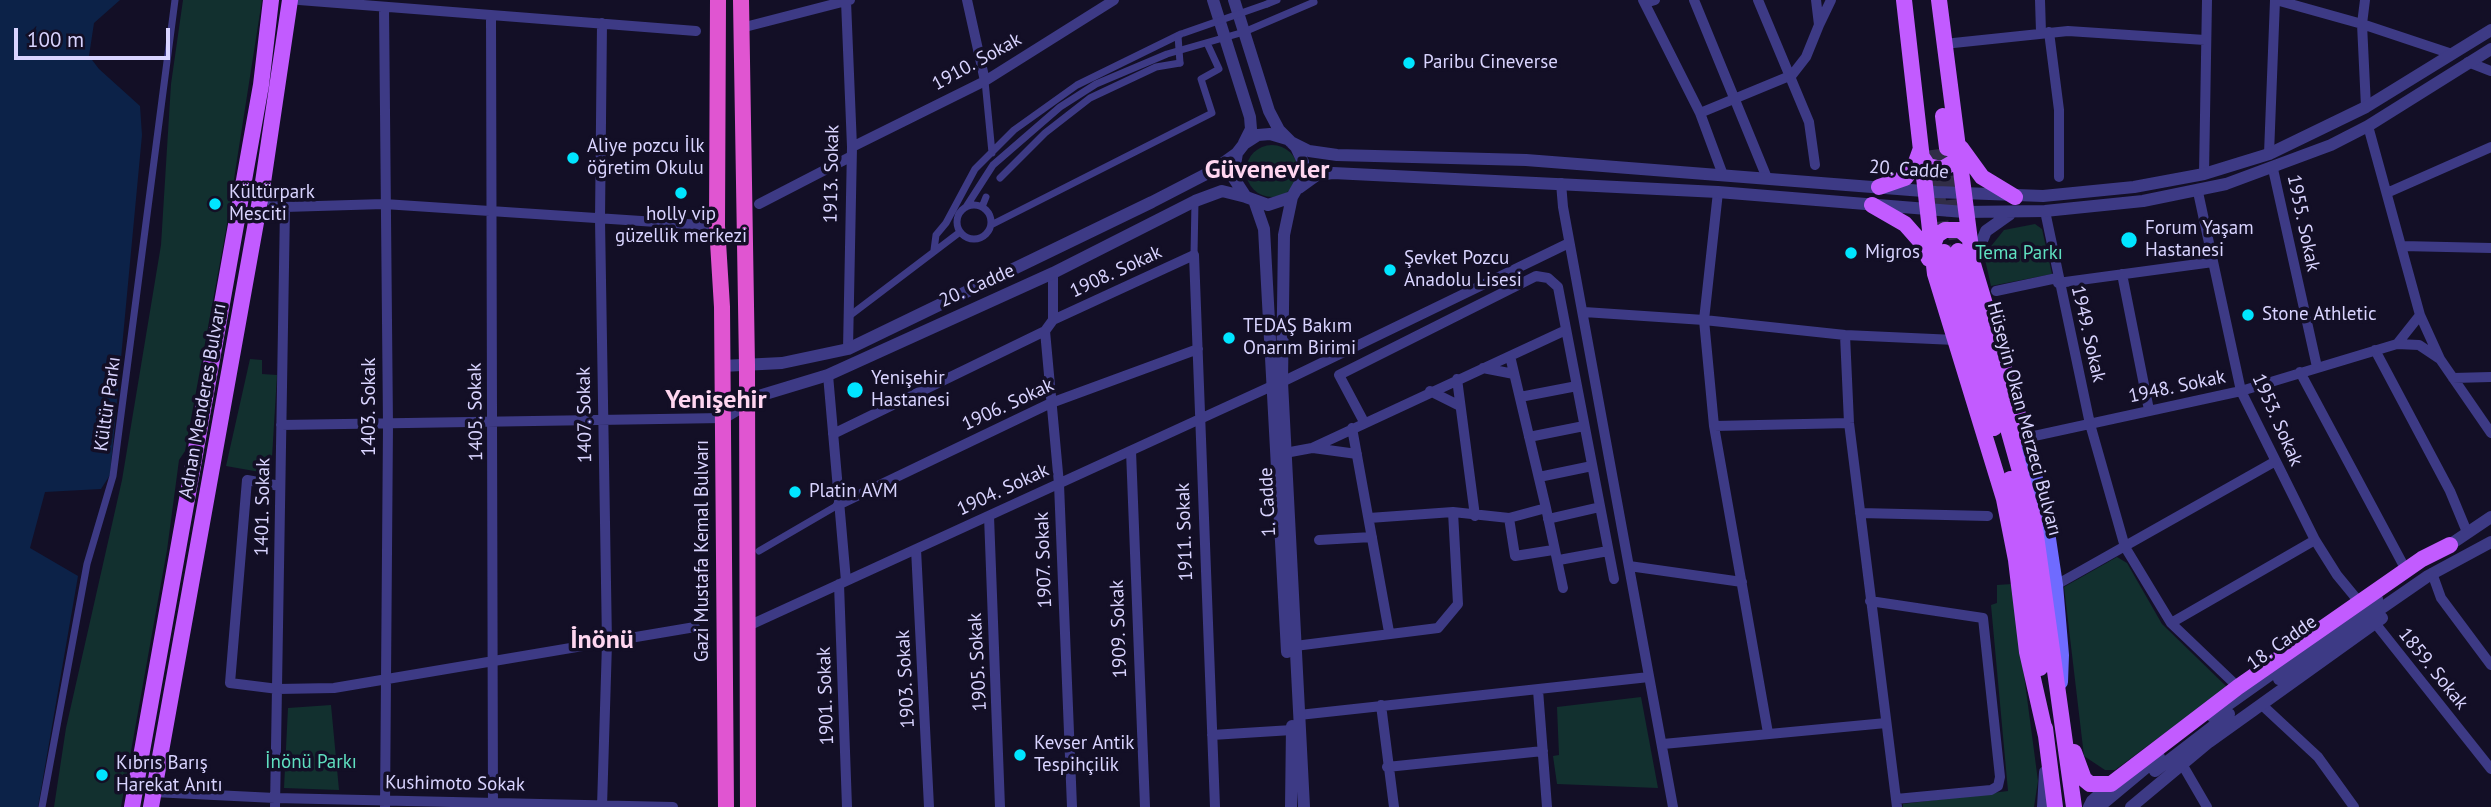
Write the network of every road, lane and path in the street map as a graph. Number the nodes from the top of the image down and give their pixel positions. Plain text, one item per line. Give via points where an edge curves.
1 (175, 0) edge
2 (271, 0) edge
3 (290, 0) edge
4 (299, 0) edge
5 (718, 0) edge
6 (741, 0) edge
7 (967, 0) edge
8 (1114, 0) edge
9 (1213, 0) edge
10 (1234, 0) edge
11 (1277, 0) edge
12 (1694, 0) edge
13 (1758, 0) edge
14 (1816, 0) edge
15 (1831, 0) edge
16 (1904, 0) edge
17 (1915, 0) edge
18 (1928, 0) edge
19 (1939, 0) edge
20 (2040, 0) edge
21 (2207, 0) edge
22 (2276, 0) edge
23 (2365, 0) edge
24 (848, 1) edge
25 (1648, 1) edge
26 (1314, 2) edge
27 (384, 7) junction
28 (491, 16) junction
29 (602, 23) junction
30 (2362, 24) junction
31 (1819, 25) junction
32 (741, 28) junction
33 (2491, 30) edge
34 (696, 31) dead end
35 (1244, 32) junction
36 (2045, 32) junction
37 (1181, 34) junction
38 (1223, 39) junction
39 (2205, 40) junction
40 (1208, 43) junction
41 (1944, 44) junction
42 (2491, 48) edge
43 (2452, 54) junction
44 (2468, 62) junction
45 (2491, 71) edge
46 (1792, 75) junction
47 (985, 81) junction
48 (1735, 99) junction
49 (2365, 107) junction
50 (1700, 114) junction
51 (2368, 125) junction
52 (1289, 141) junction
53 (1939, 147) junction
54 (2491, 147) edge
55 (1240, 148) junction
56 (851, 152) junction
57 (992, 152) junction
58 (2269, 154) junction
59 (993, 165) junction
60 (1815, 165) dead end
61 (2273, 169) junction
62 (1723, 174) junction
63 (2204, 174) junction
64 (2059, 177) dead end
65 (1000, 178) dead end
66 (1767, 178) junction
67 (1561, 183) junction
68 (1879, 187) junction
69 (262, 189) junction
70 (1925, 191) junction
71 (1295, 192) junction
72 (1717, 192) junction
73 (2198, 192) junction
74 (2389, 192) junction
75 (1963, 193) junction
76 (986, 197) dead end
77 (1250, 200) junction
78 (1195, 201) junction
79 (384, 204) junction
80 (759, 204) dead end
81 (2016, 204) junction
82 (1872, 205) junction
83 (285, 207) junction
84 (966, 207) junction
85 (982, 207) junction
86 (1927, 210) junction
87 (2045, 211) junction
88 (491, 212) junction
89 (1964, 212) junction
90 (600, 220) junction
91 (991, 225) junction
92 (717, 226) junction
93 (960, 232) junction
94 (1968, 237) junction
95 (1569, 243) junction
96 (2402, 246) junction
97 (2491, 248) edge
98 (934, 250) junction
99 (1944, 250) junction
100 (1194, 256) junction
101 (2213, 262) junction
102 (1973, 264) junction
103 (1053, 273) junction
104 (1935, 274) junction
105 (2122, 274) junction
106 (2058, 281) junction
107 (1996, 290) dead end
108 (1584, 312) junction
109 (2420, 315) junction
110 (848, 317) junction
111 (1053, 320) junction
112 (1704, 320) junction
113 (1566, 330) junction
114 (1045, 331) junction
115 (1845, 335) junction
116 (1955, 340) junction
117 (2396, 344) junction
118 (848, 349) junction
119 (1198, 349) junction
120 (2375, 350) junction
121 (1510, 356) junction
122 (2440, 359) junction
123 (747, 365) junction
124 (722, 366) junction
125 (2317, 367) junction
126 (1483, 368) junction
127 (2300, 372) junction
128 (1514, 374) junction
129 (828, 375) junction
130 (2491, 377) edge
131 (2454, 378) junction
132 (1457, 379) junction
133 (1277, 384) junction
134 (1577, 386) junction
135 (1430, 391) junction
136 (2241, 391) junction
137 (1520, 397) junction
138 (746, 403) junction
139 (1051, 403) junction
140 (1458, 405) junction
141 (2149, 410) junction
142 (723, 418) junction
143 (603, 419) junction
144 (1199, 420) junction
145 (494, 421) junction
146 (1364, 422) junction
147 (1849, 424) junction
148 (2090, 424) junction
149 (281, 425) junction
150 (388, 425) junction
151 (1714, 425) junction
152 (1584, 426) junction
153 (1352, 428) junction
154 (2491, 433) edge
155 (833, 434) junction
156 (1529, 437) junction
157 (2025, 438) junction
158 (1312, 448) junction
159 (1132, 451) junction
160 (1285, 453) junction
161 (1357, 454) junction
162 (2274, 461) junction
163 (1592, 466) junction
164 (1539, 477) junction
165 (1059, 484) junction
166 (280, 486) junction
167 (838, 505) junction
168 (1600, 507) junction
169 (1453, 512) junction
170 (1547, 513) junction
171 (1860, 513) junction
172 (989, 516) junction
173 (1475, 516) junction
174 (1988, 516) dead end
175 (2491, 517) edge
176 (1369, 518) junction
177 (1509, 518) junction
178 (2467, 532) junction
179 (1372, 537) junction
180 (1320, 540) dead end
181 (2315, 540) junction
182 (2491, 542) edge
183 (2450, 545) junction
184 (2125, 547) junction
185 (916, 549) junction
186 (1553, 550) junction
187 (759, 551) dead end
188 (1608, 551) junction
189 (1559, 560) junction
190 (1629, 566) junction
191 (2406, 570) junction
192 (2430, 574) junction
193 (1614, 579) dead end
194 (1742, 582) junction
195 (842, 583) junction
196 (2056, 585) junction
197 (1563, 588) dead end
198 (1870, 601) junction
199 (2360, 603) junction
200 (2171, 623) junction
201 (2375, 624) junction
202 (748, 626) junction
203 (695, 627) dead end
204 (1389, 632) junction
205 (607, 643) junction
206 (1295, 646) junction
207 (495, 663) junction
208 (2491, 665) edge
209 (1649, 677) junction
210 (386, 680) junction
211 (2238, 687) junction
212 (278, 689) junction
213 (1538, 690) junction
214 (1381, 705) junction
215 (2262, 705) junction
216 (1299, 715) junction
217 (2061, 716) junction
218 (1886, 723) junction
219 (1292, 730) junction
220 (1768, 733) junction
221 (1212, 735) junction
222 (2046, 736) junction
223 (1662, 744) junction
224 (1544, 751) junction
225 (2049, 755) junction
226 (2182, 764) junction
227 (1387, 767) junction
228 (2490, 767) edge
229 (2111, 784) junction
230 (152, 799) edge
231 (275, 803) edge
232 (385, 803) edge
233 (1897, 803) edge
234 (493, 805) edge
235 (603, 806) edge
236 (42, 807) edge
237 (132, 807) edge
238 (673, 807) edge
239 (726, 807) edge
240 (748, 807) edge
241 (846, 807) edge
242 (929, 807) edge
243 (1000, 807) edge
244 (1072, 807) edge
245 (1145, 807) edge
246 (1215, 807) edge
247 (1292, 807) edge
248 (1304, 807) edge
249 (1394, 807) edge
250 (1547, 807) edge
251 (1673, 807) edge
252 (2043, 807) edge
253 (2055, 807) edge
254 (2074, 807) edge
255 (2100, 807) edge
256 (2131, 807) edge
257 (2207, 807) edge
258 (2354, 807) edge

1 - 236 street, Kültür Parkı via 113,476 87,564
2 - 237 main road, Adnan Menderes Bulvarı via 261,85
3 - 69 main road, Adnan Menderes Bulvarı
4 - 27 street
5 - 92 highway, Gazi Mustafa Kemal Bulvarı
6 - 32 highway
7 - 47 street
8 - 47 street, 1910. Sokak
9 - 38 street
10 - 35 street
11 - 37 street, bridge
12 - 48 street
13 - 46 street
14 - 31 street
15 - 31 street
16 - 53 main road
17 - 53 main road
18 - 53 main road
19 - 41 main road
20 - 36 street
21 - 39 street
22 - 30 street
22 - 58 street
23 - 30 street
24 - 32 street
24 - 56 street, 1913. Sokak
25 - 50 street
26 - 35 street
27 - 28 street
27 - 79 street, 1403. Sokak
28 - 29 street
28 - 88 street, 1405. Sokak
29 - 34 street
29 - 90 street, 1407. Sokak
30 - 43 street
30 - 49 street
31 - 46 street via 1806,57
32 - 123 highway
33 - 43 street, 20. Cadde
35 - 38 street
35 - 52 street via 1269,111
36 - 39 street
36 - 41 street
36 - 64 street via 2059,110
37 - 57 street via 1077,85 1014,130
37 - 65 street, bridge via 1180,63 1156,67 1090,98 1045,132
38 - 40 street
38 - 55 street via 1250,117 1251,129
39 - 63 street
40 - 59 street via 1137,65 1096,84 1060,107
40 - 91 street via 1219,69 1201,79 1212,113
41 - 53 main road
42 - 44 street, 20. Cadde
43 - 49 street, 20. Cadde
44 - 45 street
44 - 51 street, 20. Cadde
46 - 48 street
46 - 60 street via 1809,122
47 - 56 street, 1910. Sokak
47 - 57 street
48 - 50 street
48 - 66 street
49 - 58 street, 20. Cadde
50 - 62 street
51 - 61 street, 20. Cadde
51 - 74 street
52 - 55 street via 1258,135
52 - 62 street, 20. Cadde via 1309,151 1337,155 1526,160
52 - 71 street via 1303,162
53 - 68 main road via 1919,158 1911,172 1892,185
53 - 70 main road
53 - 75 main road
53 - 81 main road via 1964,153 1982,177
54 - 74 street
55 - 77 street via 1233,177
55 - 118 street, 20. Cadde via 1212,171
56 - 80 street, 1910. Sokak
56 - 110 street, 1913. Sokak
57 - 59 street
57 - 98 street via 975,169 936,235
58 - 63 street, 20. Cadde
59 - 84 street
61 - 73 street, 20. Cadde
61 - 125 street, 1955. Sokak
62 - 66 street, 20. Cadde
63 - 81 street, 20. Cadde
66 - 68 street, 20. Cadde
67 - 71 street, 20. Cadde via 1333,173 1317,175
67 - 72 street, 20. Cadde
67 - 95 street
68 - 70 street, 20. Cadde
69 - 83 street via 271,201
69 - 230 main road, Adnan Menderes Bulvarı
70 - 75 street, 20. Cadde
70 - 86 main road
71 - 77 street via 1280,203
71 - 133 street, 1. Cadde via 1284,236
72 - 82 street, 20. Cadde
72 - 112 street
73 - 87 street, 20. Cadde
73 - 101 street, 1953. Sokak
74 - 96 street
75 - 81 street, 20. Cadde
75 - 89 main road
76 - 85 street
77 - 78 street, 20. Cadde via 1222,191
77 - 133 street, 1. Cadde via 1264,229
78 - 100 street
78 - 103 street, 20. Cadde
79 - 83 street
79 - 88 street
79 - 150 street, 1403. Sokak
81 - 87 street, 20. Cadde
81 - 89 street, 20. Cadde
81 - 102 street via 1986,231
82 - 86 street, 20. Cadde
82 - 104 main road via 1913,232
83 - 149 street, 1401. Sokak
84 - 85 street
84 - 93 street via 958,220
85 - 91 street via 990,215
86 - 89 street, 20. Cadde
86 - 99 main road
87 - 106 street, 1949. Sokak
88 - 90 street
88 - 145 street, 1405. Sokak
89 - 94 main road
90 - 92 street
90 - 143 street, 1407. Sokak
91 - 93 street via 986,235 975,239
92 - 124 highway, Gazi Mustafa Kemal Bulvarı
93 - 98 street
94 - 99 main road via 1955,229 1945,230 1934,239
94 - 102 main road
95 - 108 street
95 - 133 street, 1904. Sokak
96 - 97 street
96 - 109 street
98 - 110 street
99 - 104 main road
99 - 217 main road, Hüseyin Okan Merzeci Bulvarı via 2034,521
99 - 222 main road, Hüseyin Okan Merzeci Bulvarı via 2017,504
100 - 111 street, 1908. Sokak
100 - 119 street, 1911. Sokak
101 - 105 street
101 - 136 street, 1953. Sokak
102 - 157 main road
103 - 111 street
103 - 129 street, 20. Cadde
104 - 116 main road
105 - 106 street
105 - 141 street
106 - 107 street
106 - 148 street, 1949. Sokak
108 - 112 street
108 - 190 street
109 - 117 street
109 - 122 street
110 - 118 street, 1913. Sokak
111 - 114 street
112 - 115 street
112 - 151 street
113 - 121 street
113 - 134 street
113 - 146 street via 1558,288 1548,278 1536,276 1339,374
114 - 139 street, 1907. Sokak
114 - 155 street
115 - 116 street
115 - 147 street
116 - 222 main road via 2004,499 2027,652
117 - 120 street, 1948. Sokak
117 - 122 street via 2419,345
118 - 123 street, 20. Cadde via 782,363
119 - 139 street, 1906. Sokak
119 - 144 street, 1911. Sokak
120 - 125 street, 1948. Sokak
120 - 178 street
121 - 126 street
121 - 128 street
122 - 131 street
123 - 124 street, 20. Cadde
123 - 138 highway
124 - 142 highway, Gazi Mustafa Kemal Bulvarı
125 - 127 street, 1948. Sokak
126 - 128 street
126 - 132 street
127 - 136 street, 1948. Sokak
127 - 191 street
128 - 137 street
129 - 138 street, 20. Cadde
129 - 155 street, 1901. Sokak
130 - 131 street
131 - 154 street
132 - 135 street
132 - 140 street
133 - 144 street, 1904. Sokak
133 - 160 street, 1. Cadde
133 - 219 street, 1. Cadde
134 - 137 street
134 - 152 street
135 - 140 street
135 - 146 street
136 - 141 street, 1948. Sokak
136 - 162 street, 1953. Sokak
137 - 156 street
138 - 142 street, 20. Cadde
138 - 202 highway
139 - 165 street, 1907. Sokak
139 - 167 street, 1906. Sokak
140 - 173 street
141 - 148 street, 1948. Sokak
142 - 143 street
142 - 239 highway, Gazi Mustafa Kemal Bulvarı
143 - 145 street
143 - 205 street, 1407. Sokak
144 - 159 street, 1904. Sokak
144 - 221 street, 1911. Sokak
145 - 150 street
145 - 207 street, 1405. Sokak
146 - 153 street
147 - 151 street
147 - 171 street
148 - 157 street, 1948. Sokak
148 - 184 street, 1949. Sokak
149 - 150 street
149 - 166 street, 1401. Sokak
150 - 210 street, 1403. Sokak
151 - 194 street
152 - 156 street
152 - 163 street
153 - 158 street
153 - 161 street
155 - 167 street, 1901. Sokak
156 - 164 street
157 - 196 main road via 2045,512
158 - 160 street
158 - 161 street
159 - 165 street, 1904. Sokak
159 - 245 street, 1909. Sokak
160 - 206 street, 1. Cadde
161 - 176 street
162 - 181 street, 1953. Sokak
162 - 184 street
163 - 164 street
163 - 168 street
164 - 170 street
165 - 172 street, 1904. Sokak
165 - 244 street, 1907. Sokak
166 - 212 street, 1401. Sokak
166 - 212 street via 247,480 230,683
167 - 187 street
167 - 195 street, 1901. Sokak
168 - 170 street
168 - 188 street
169 - 173 street
169 - 176 street
169 - 204 street via 1458,604 1438,628
170 - 177 street
170 - 186 street
171 - 174 street
171 - 198 street
172 - 185 street, 1904. Sokak
172 - 243 street, 1905. Sokak
173 - 177 street
175 - 178 street, 18. Cadde
176 - 179 street
177 - 186 street via 1515,555
178 - 183 street, 18. Cadde
179 - 180 street
179 - 204 street
181 - 199 street, 1953. Sokak
181 - 200 street
182 - 192 street, 18. Cadde
183 - 191 main road
183 - 255 street, 18. Cadde via 2217,712
184 - 196 street
184 - 200 street, 1949. Sokak
185 - 195 street, 1904. Sokak
185 - 242 street, 1903. Sokak
186 - 189 street
188 - 189 street
188 - 193 street
189 - 197 street
190 - 194 street
190 - 209 street
191 - 199 main road
192 - 201 street via 2425,584
192 - 208 street via 2441,598
192 - 255 street, 18. Cadde
194 - 220 street
195 - 202 street, 1904. Sokak
195 - 241 street, 1901. Sokak
196 - 217 main road via 2063,654
198 - 218 street
198 - 233 street via 1983,618 1998,786
199 - 211 main road
200 - 211 street, 1949. Sokak
201 - 215 street
201 - 228 street, 1859. Sokak
202 - 240 highway
203 - 205 street
204 - 206 street
205 - 207 street
205 - 235 street, 1407. Sokak
206 - 216 street, 1. Cadde
207 - 210 street
207 - 234 street, 1405. Sokak
209 - 213 street
209 - 223 street
210 - 212 street via 334,688
210 - 232 street, 1403. Sokak
211 - 229 main road
212 - 231 street, 1401. Sokak
213 - 214 street
213 - 224 street
214 - 216 street
214 - 227 street
215 - 226 street
215 - 258 street via 2318,757
216 - 248 street, 1. Cadde
217 - 229 main road via 2084,779 2090,784
217 - 254 main road, Hüseyin Okan Merzeci Bulvarı
218 - 220 street
218 - 233 street
219 - 221 street
219 - 247 street, 1. Cadde
220 - 223 street
221 - 246 street, 1911. Sokak
222 - 225 main road, Hüseyin Okan Merzeci Bulvarı
223 - 251 street
224 - 227 street
224 - 250 street
225 - 252 street
225 - 253 main road, Hüseyin Okan Merzeci Bulvarı
226 - 256 street
226 - 257 street
227 - 249 street
229 - 255 street via 2092,801
230 - 231 street, Kushimoto Sokak
231 - 232 street, Kushimoto Sokak
232 - 234 street, Kushimoto Sokak
234 - 235 street, Kushimoto Sokak
235 - 238 street, Kushimoto Sokak

